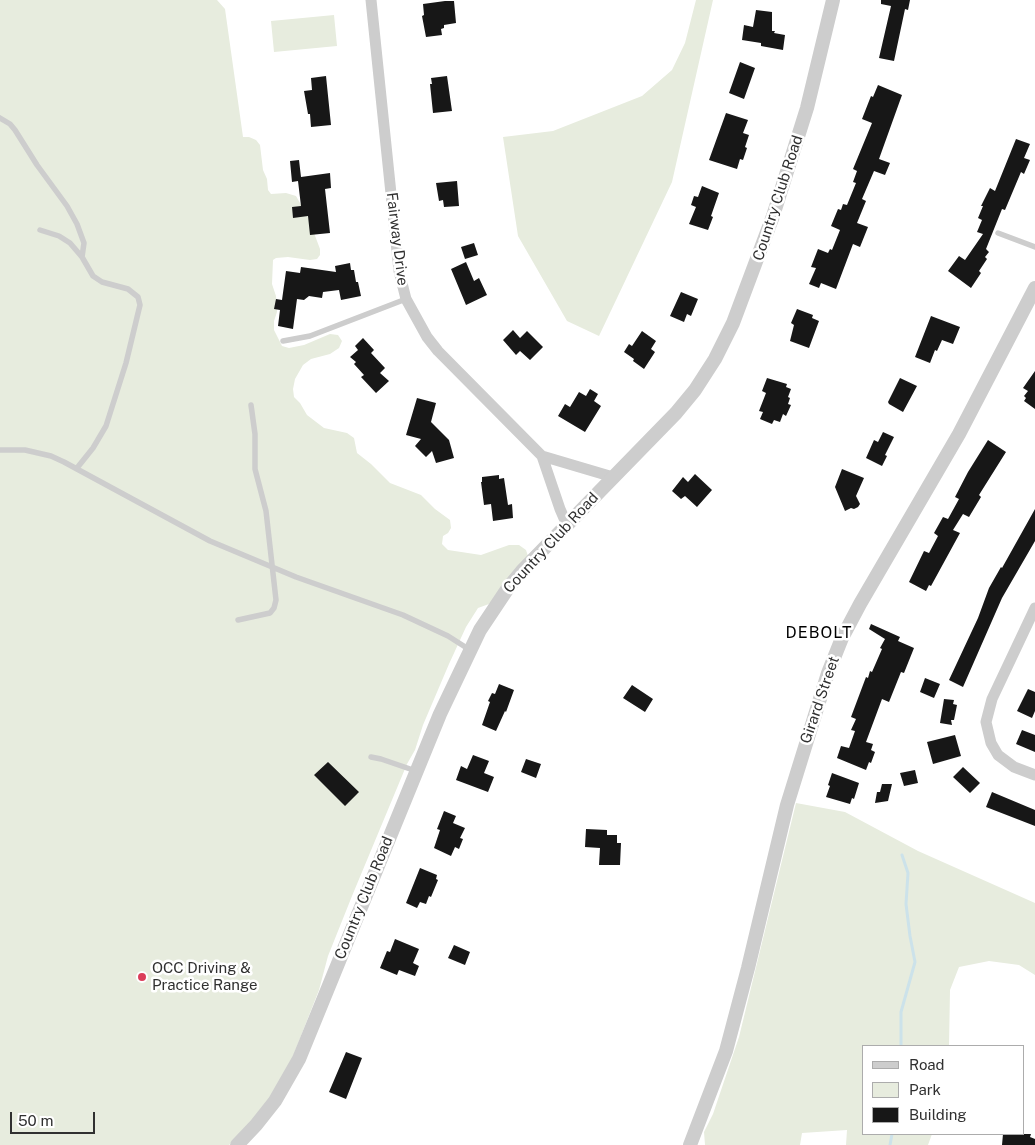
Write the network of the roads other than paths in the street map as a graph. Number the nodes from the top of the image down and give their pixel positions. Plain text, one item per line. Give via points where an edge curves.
1 (371, 0) edge
2 (833, 0) edge
3 (0, 118) edge
4 (40, 230) dead end
5 (998, 233) dead end
6 (1035, 247) edge
7 (82, 257) junction
8 (1035, 288) edge
9 (406, 299) junction
10 (283, 341) dead end
11 (251, 405) dead end
12 (0, 450) edge
13 (542, 456) junction
14 (77, 468) junction
15 (613, 477) junction
16 (567, 525) junction
17 (272, 568) junction
18 (1035, 608) edge
19 (238, 620) dead end
20 (470, 650) junction
21 (371, 757) dead end
22 (416, 771) junction
23 (1035, 775) edge
24 (237, 1145) edge
25 (690, 1145) edge

1 - 9 street, Fairway Drive via 399,270
2 - 15 street, Country Club Road via 807,108 765,241 733,323 715,359 694,390
3 - 7 lane via 15,130 72,214 84,243
4 - 7 lane via 64,239
5 - 6 lane
7 - 14 lane via 98,280 128,288 138,297 140,304 106,426 94,448
8 - 25 street, Girard Street via 959,434 860,604 835,656 789,797 728,1043
9 - 10 lane via 310,336
9 - 13 street, Fairway Drive via 426,337 438,351
11 - 17 lane via 256,469 266,511
12 - 14 lane via 39,453
13 - 15 street, Fairway Drive
13 - 16 street, Fairway Drive
14 - 17 lane via 210,540
15 - 16 street, Country Club Road
16 - 20 street, Country Club Road via 508,588
17 - 19 lane via 274,608 265,615
17 - 20 lane via 403,615
18 - 23 street via 992,699 986,722 998,755 1014,767
20 - 22 street, Country Club Road
21 - 22 lane
22 - 24 street, Country Club Road via 299,1059 275,1101

